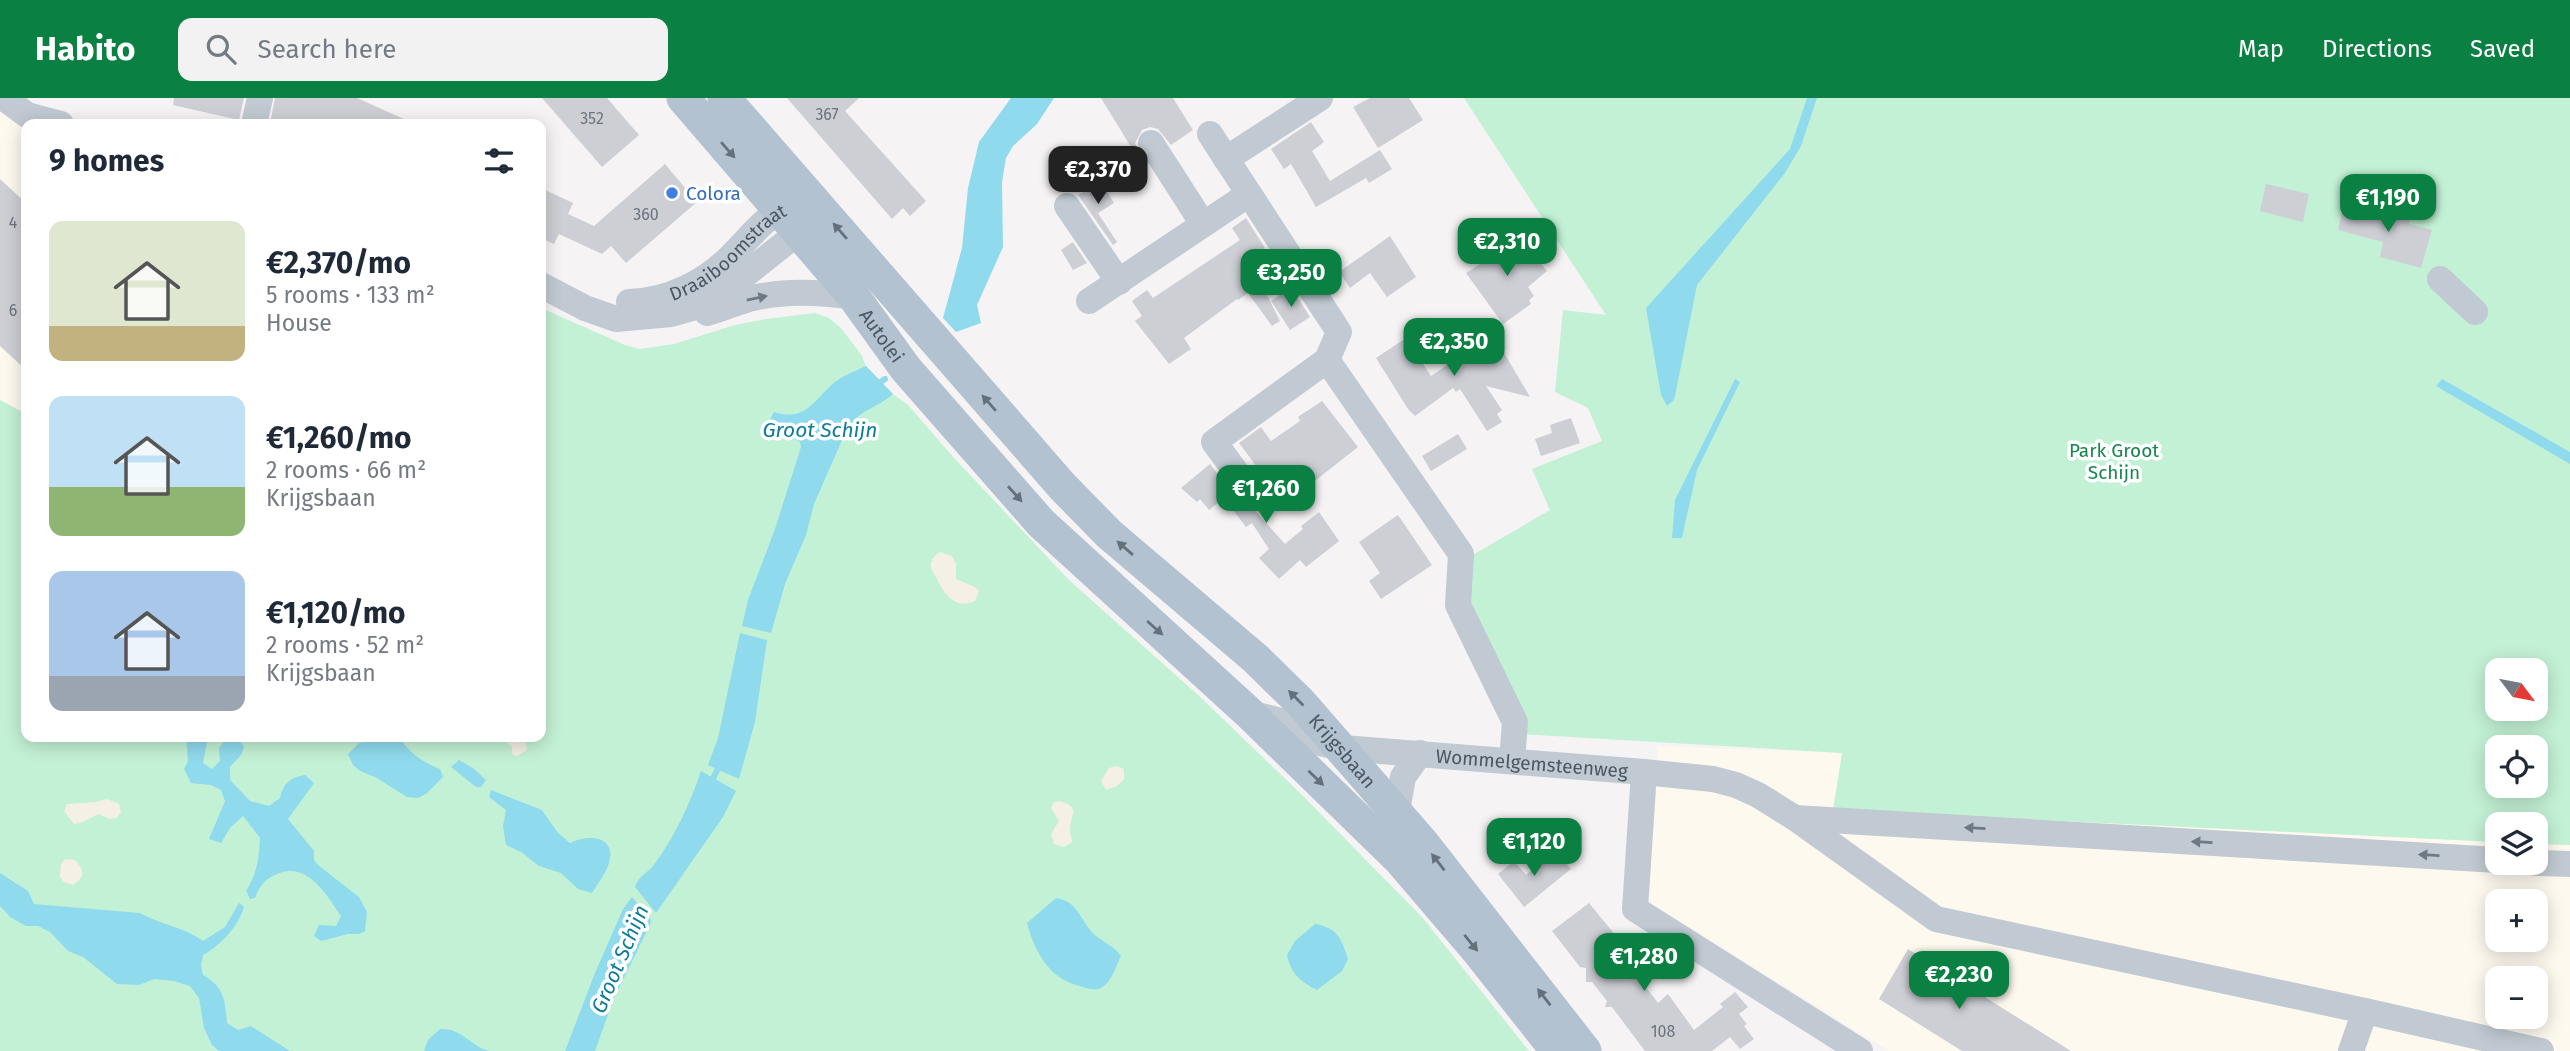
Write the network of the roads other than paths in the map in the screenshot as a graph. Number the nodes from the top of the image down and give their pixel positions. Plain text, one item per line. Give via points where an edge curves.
1 (4, 98) edge
2 (260, 98) edge
3 (683, 98) edge
4 (724, 98) edge
5 (1320, 98) edge
6 (42, 119) edge
7 (255, 119) edge
8 (1210, 134) dead end
9 (1151, 143) dead end
10 (1226, 159) junction
11 (1249, 194) junction
12 (813, 200) junction
13 (1067, 206) dead end
14 (789, 221) junction
15 (1203, 224) junction
16 (2440, 279) dead end
17 (1118, 282) junction
18 (550, 289) edge
19 (854, 297) junction
20 (1089, 301) dead end
21 (692, 308) junction
22 (2475, 312) dead end
23 (1327, 360) junction
24 (1242, 480) dead end
25 (1062, 486) joint
26 (1086, 566) joint
27 (1249, 713) junction
28 (1343, 748) junction
29 (1420, 753) junction
30 (1512, 761) junction
31 (1644, 772) junction
32 (1397, 811) junction
33 (1795, 818) junction
34 (2485, 859) edge
35 (2548, 863) edge
36 (2570, 864) edge
37 (2365, 1011) junction
38 (1557, 1051) edge
39 (1585, 1051) edge
40 (1860, 1051) edge
41 (2351, 1051) edge
42 (2541, 1051) edge

1 - 6 street via 27,115
2 - 7 street
3 -> 14 main road, Autolei
4 - 12 main road, Autolei
5 - 10 street
8 - 10 street
9 - 15 street
10 - 11 street
11 - 15 street
11 - 23 street via 1339,332
12 - 14 street, Draaiboomstraat
25 -> 12 main road, Autolei
13 - 17 street
14 - 18 street, Draaiboomstraat via 677,293 632,302
14 - 19 main road, Autolei
14 - 21 street, Draaiboomstraat via 726,290
15 - 17 street
16 - 22 street
17 - 20 street
18 - 21 street, Draaiboomstraat via 616,319
21 -> 19 street, Draaiboomstraat via 704,313 795,292
19 -> 26 main road, Autolei via 906,369 1041,523
23 - 24 street via 1214,442
23 - 30 street via 1461,554 1458,605 1514,722
28 -> 25 main road, Krijgsbaan via 1255,658 1109,534
26 -> 27 main road, Krijgsbaan
27 - 28 street, Wommelgemsteenweg via 1289,723 1306,738
27 -> 38 main road, Krijgsbaan via 1408,869
28 - 29 street, Wommelgemsteenweg
28 - 32 main road, Krijgsbaan
29 - 30 street, Wommelgemsteenweg
29 - 32 street, Wommelgemsteenweg via 1403,777
30 - 31 street, Wommelgemsteenweg
31 - 33 street, Wommelgemsteenweg via 1736,785
31 - 40 street via 1635,909
39 -> 32 main road, Krijgsbaan
34 -> 33 street
33 - 37 street, Wommelgemsteenweg via 1936,919
35 - 36 street
37 - 41 street
37 - 42 street, Wommelgemsteenweg

